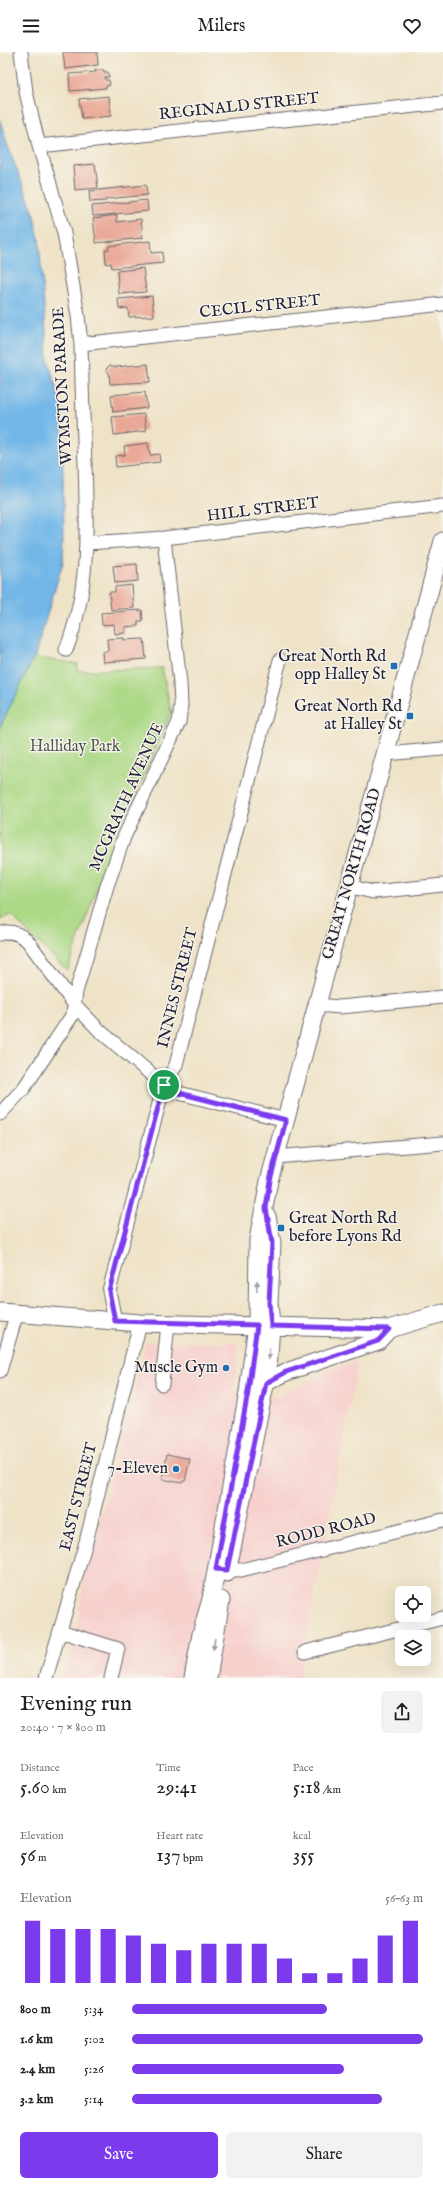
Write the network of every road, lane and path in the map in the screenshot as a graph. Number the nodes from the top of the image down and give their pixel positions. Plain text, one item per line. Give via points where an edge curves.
1 (21, 52) edge
2 (443, 103) edge
3 (39, 146) junction
4 (443, 304) edge
5 (81, 344) junction
6 (443, 506) edge
7 (164, 538) junction
8 (443, 541) edge
9 (87, 543) junction
10 (440, 560) edge
11 (66, 650) dead end
12 (280, 660) dead end
13 (443, 749) edge
14 (385, 754) junction
15 (443, 885) edge
16 (348, 886) junction
17 (5, 933) edge
18 (443, 997) edge
19 (74, 1004) junction
20 (316, 1004) junction
21 (164, 1085) junction
22 (0, 1114) edge
23 (286, 1120) junction
24 (443, 1143) edge
25 (275, 1157) junction
26 (8, 1312) edge
27 (443, 1313) edge
28 (115, 1321) junction
29 (140, 1323) junction
30 (168, 1323) junction
31 (264, 1325) junction
32 (389, 1329) junction
33 (0, 1371) edge
34 (266, 1383) junction
35 (162, 1384) dead end
36 (443, 1520) edge
37 (222, 1569) junction
38 (443, 1618) edge
39 (60, 1631) junction
40 (305, 1652) dead end
41 (46, 1678) edge
42 (111, 1678) edge
43 (193, 1678) edge
44 (208, 1678) edge

1 - 3 street, WYMSTON PARADE via 26,92
2 - 3 street, REGINALD STREET
3 - 5 street, WYMSTON PARADE via 64,232
4 - 5 street, CECIL STREET
5 - 9 street, WYMSTON PARADE
6 - 7 street, HILL STREET
7 - 9 street, HILL STREET
7 - 19 street, MCGRATH AVENUE via 181,698 179,722 124,837 107,886
8 - 10 main road, GREAT NORTH ROAD
9 - 11 street, WYMSTON PARADE via 84,579
10 - 14 main road, GREAT NORTH ROAD
12 - 21 street, INNES STREET via 176,1064
13 - 14 street
14 - 16 main road, GREAT NORTH ROAD
15 - 16 street via 373,892
16 - 20 main road, GREAT NORTH ROAD
17 - 19 street via 19,934 27,940
18 - 20 street via 340,1007
19 - 21 street via 100,1031
19 - 22 street, MCGRATH AVENUE via 73,1014 24,1088
20 - 23 main road, GREAT NORTH ROAD
21 - 23 street via 179,1093
21 - 28 street, INNES STREET via 109,1291
23 - 25 main road, GREAT NORTH ROAD
24 - 25 street
25 - 31 main road, GREAT NORTH ROAD via 266,1208 272,1243 269,1303
26 - 28 main road
26 - 33 street
27 - 32 main road
28 - 29 main road
29 - 30 main road
29 - 39 street, EAST STREET via 86,1542
30 - 31 main road
30 - 35 street
31 - 32 main road
31 -> 34 main road, GREAT NORTH ROAD
31 - 37 main road, GREAT NORTH ROAD via 248,1392
32 - 34 main road via 378,1341 286,1372
34 - 37 main road, GREAT NORTH ROAD
36 - 37 street, RODD ROAD via 241,1570
37 - 43 main road, GREAT NORTH ROAD
37 -> 44 main road, GREAT NORTH ROAD
38 - 40 street
39 - 41 street, EAST STREET
39 - 42 street via 118,1649

